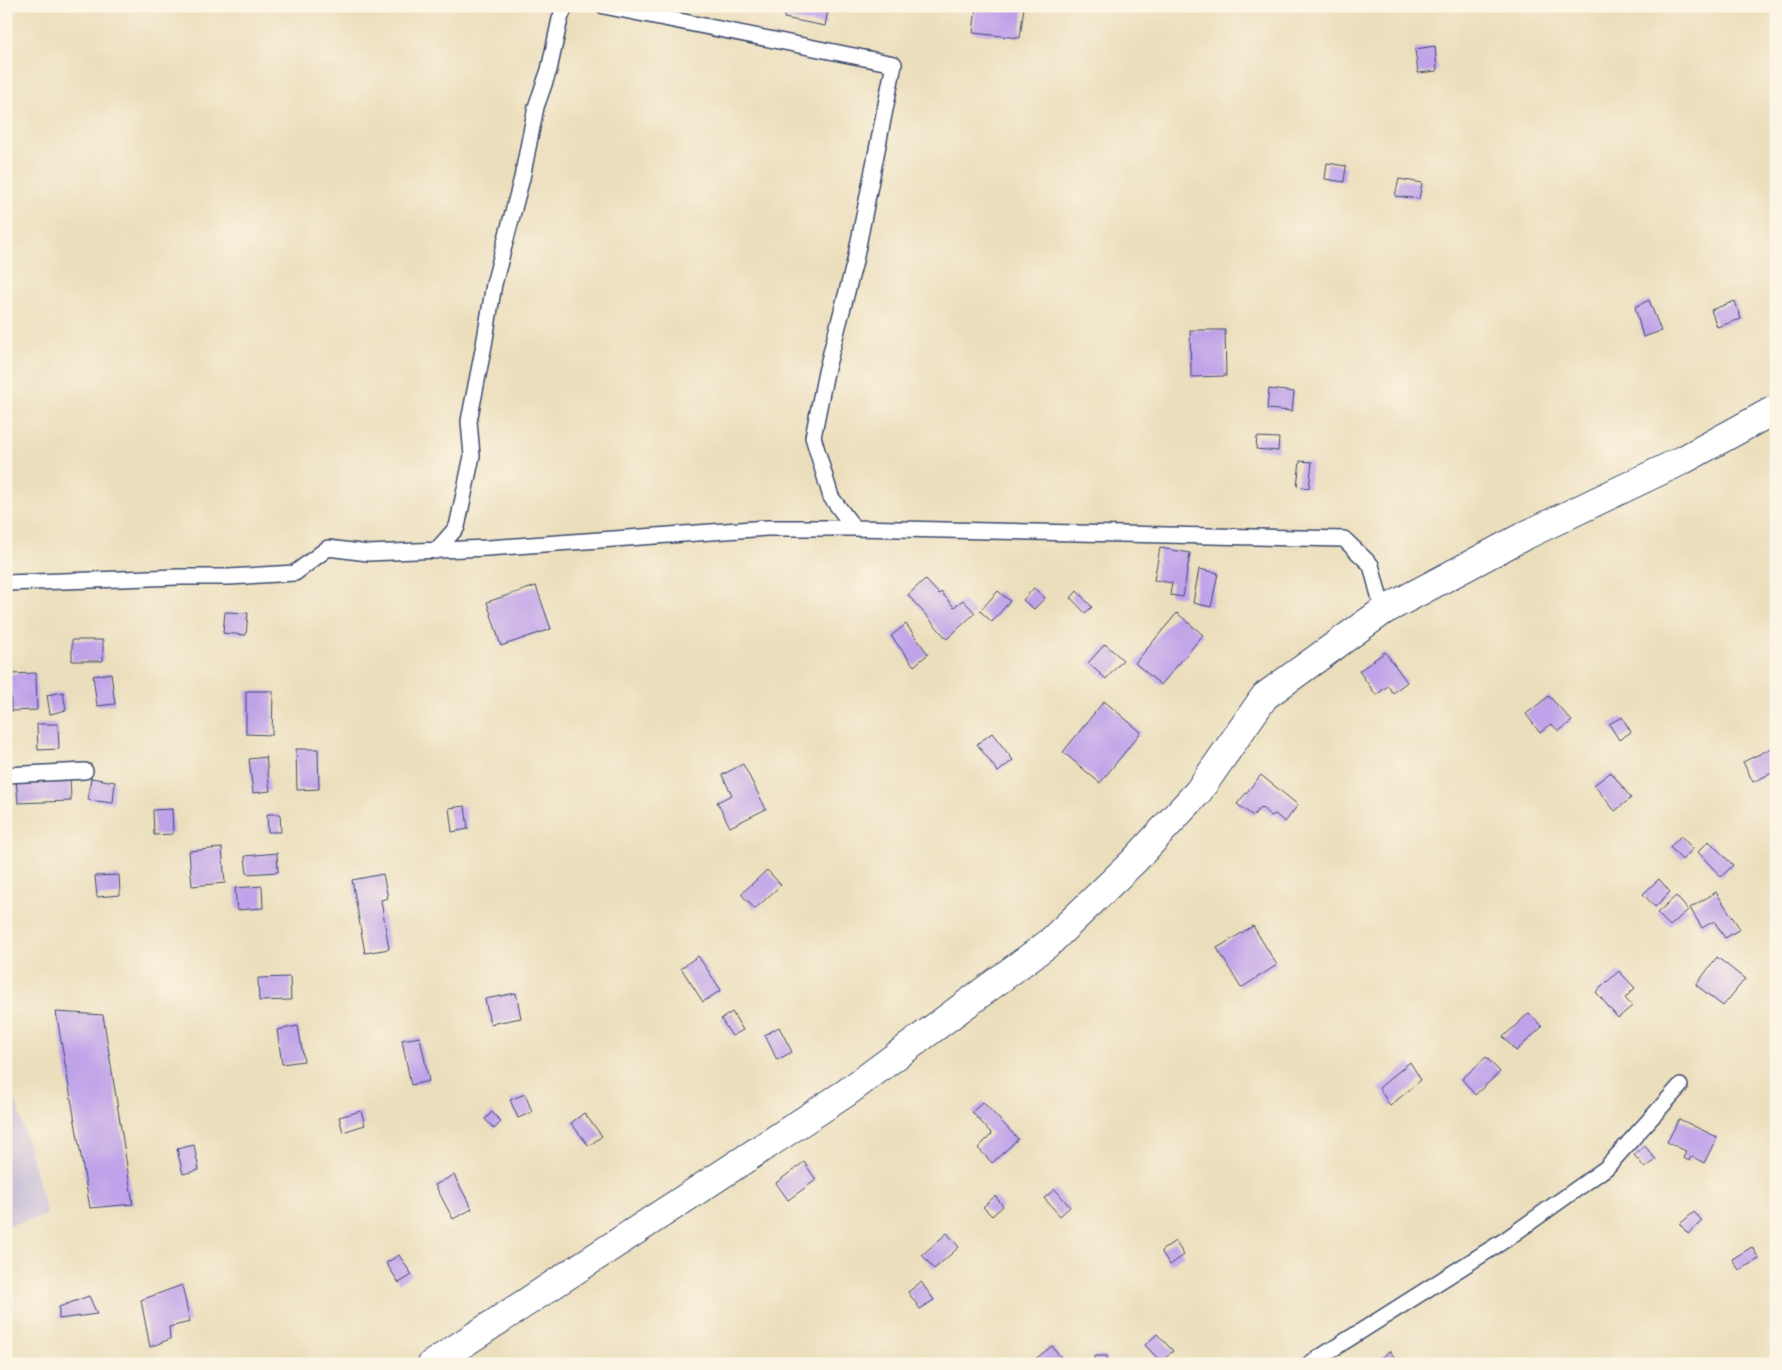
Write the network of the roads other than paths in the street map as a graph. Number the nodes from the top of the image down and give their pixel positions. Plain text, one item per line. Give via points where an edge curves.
1 (565, 6) edge
2 (604, 6) edge
3 (1776, 409) edge
4 (854, 528) junction
5 (436, 550) junction
6 (6, 584) edge
7 (1383, 611) junction
8 (85, 771) dead end
9 (6, 775) edge
10 (1680, 1086) dead end
11 (432, 1364) edge
12 (1309, 1364) edge

1 - 5 lane via 536,107 522,178 494,284 469,421 472,456 457,527
2 - 4 lane via 894,64 855,261 813,437 831,497
3 - 7 street via 1683,460 1524,536
4 - 5 lane via 767,528
4 - 7 lane via 1344,538 1371,565
5 - 6 lane via 368,553 328,548 295,573
7 - 11 street via 1265,696 1198,792 1134,861 1049,943 846,1093
8 - 9 lane
10 - 12 lane via 1606,1168 1506,1240

